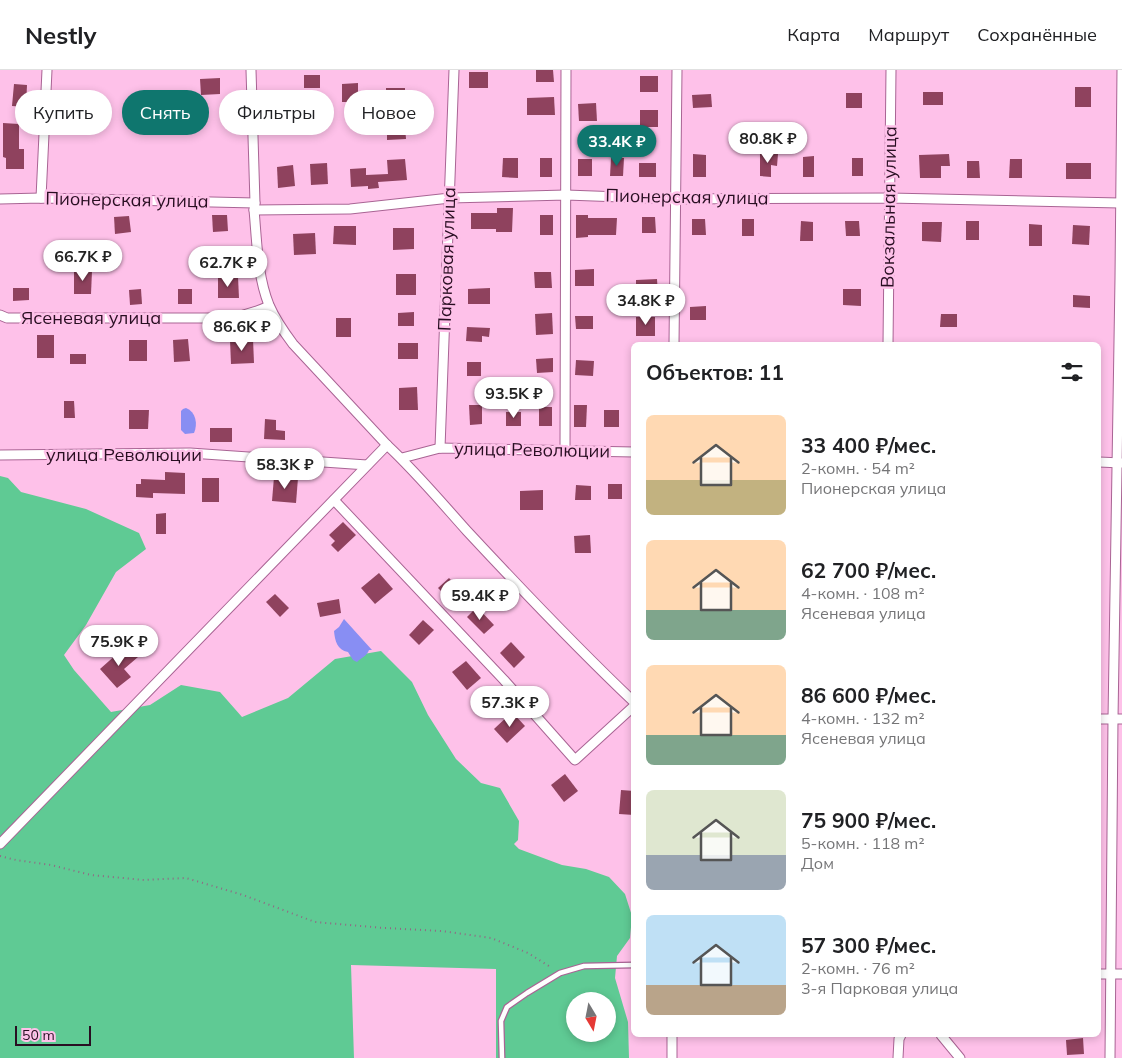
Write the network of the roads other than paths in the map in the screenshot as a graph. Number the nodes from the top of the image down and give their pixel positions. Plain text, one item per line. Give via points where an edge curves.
1 (47, 70) edge
2 (251, 70) edge
3 (454, 70) edge
4 (566, 70) edge
5 (677, 70) edge
6 (891, 70) edge
7 (1122, 70) edge
8 (566, 195) junction
9 (41, 198) junction
10 (450, 198) junction
11 (889, 198) junction
12 (0, 199) edge
13 (676, 199) junction
14 (1120, 203) junction
15 (254, 206) junction
16 (1121, 278) edge
17 (269, 306) junction
18 (0, 315) edge
19 (674, 342) edge
20 (888, 342) edge
21 (387, 445) junction
22 (440, 448) junction
23 (565, 450) junction
24 (631, 452) edge
25 (0, 455) edge
26 (402, 458) junction
27 (1101, 462) edge
28 (1120, 463) edge
29 (367, 465) junction
30 (334, 500) junction
31 (631, 699) edge
32 (631, 709) edge
33 (1101, 719) edge
34 (1118, 719) edge
35 (0, 844) edge
36 (631, 965) edge
37 (1101, 974) edge
38 (1111, 974) junction
39 (1122, 974) edge
40 (672, 1037) edge
41 (900, 1037) edge
42 (943, 1037) edge
43 (502, 1058) edge
44 (672, 1058) edge
45 (898, 1058) edge
46 (960, 1058) edge
47 (1110, 1058) edge

1 - 9 street
2 - 15 street
3 - 10 street, Парковая улица
4 - 8 street
5 - 13 street
6 - 11 street, Вокзальная улица
7 - 14 street
8 - 10 street, Пионерская улица
8 - 13 street, Пионерская улица
8 - 23 street
9 - 12 street, Пионерская улица
9 - 15 street, Пионерская улица
10 - 15 street, Пионерская улица via 350,209
10 - 22 street, Парковая улица
11 - 13 street, Пионерская улица
11 - 14 street, Пионерская улица
11 - 20 street, Вокзальная улица
13 - 19 street
14 - 16 street
15 - 17 street via 261,276
16 - 28 street
17 - 18 street, Ясеневая улица via 244,316 228,318 7,318
17 - 21 street via 293,344
21 - 26 street
21 - 29 street
22 - 23 street, улица Революции
22 - 26 street, улица Революции
23 - 24 street, улица Революции
25 - 29 street, улица Революции via 190,453
26 - 31 street via 558,627
27 - 28 street
28 - 34 street
29 - 30 street
30 - 32 street via 575,760
30 - 35 street
33 - 34 street
34 - 38 street
36 - 43 lane via 584,966 560,973 507,1007 501,1022
37 - 38 street
38 - 39 street
38 - 47 street
40 - 44 street
41 - 45 street
42 - 46 street

